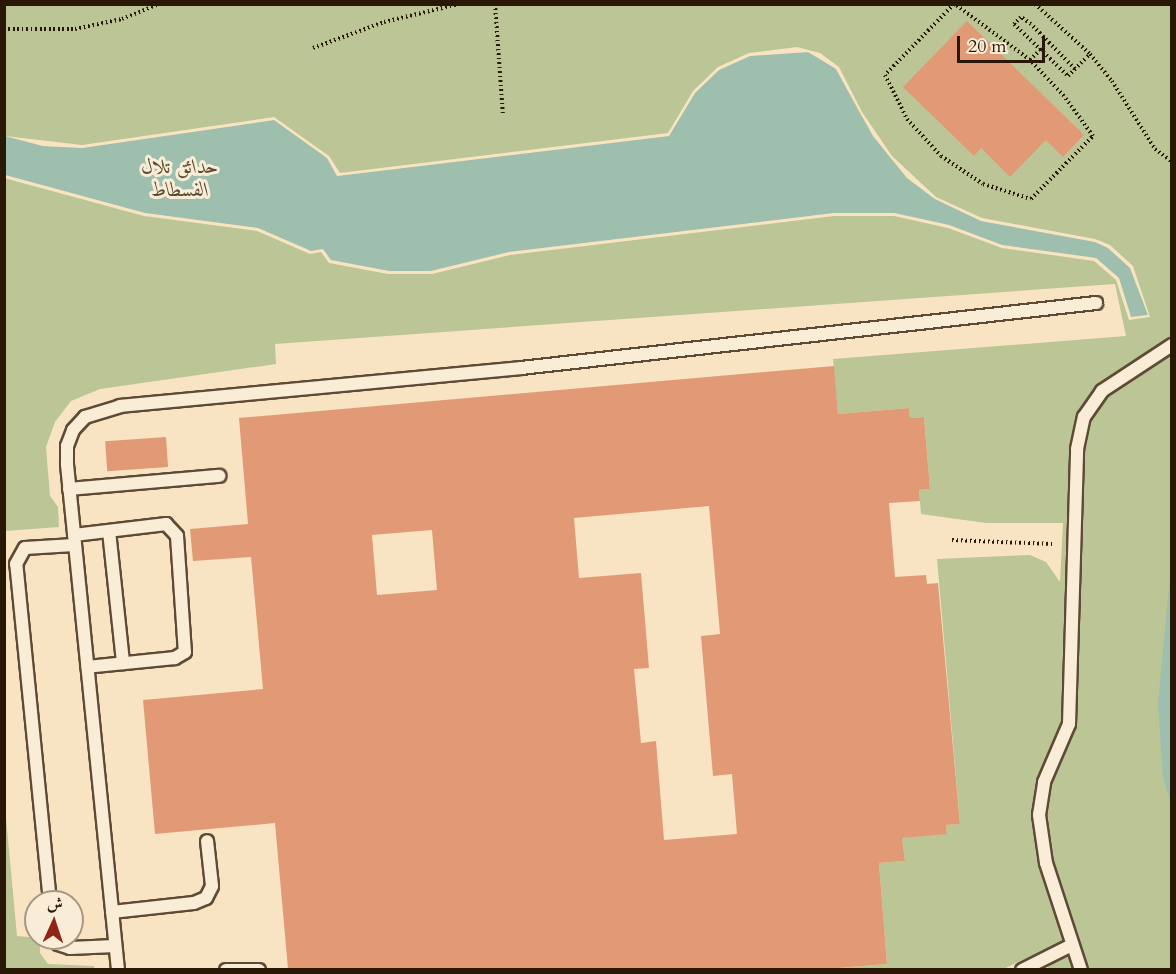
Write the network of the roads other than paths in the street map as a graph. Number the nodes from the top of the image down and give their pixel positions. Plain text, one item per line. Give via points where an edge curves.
1 (1096, 303) dead end
2 (1172, 345) edge
3 (219, 476) dead end
4 (69, 489) junction
5 (109, 531) junction
6 (74, 540) junction
7 (123, 663) junction
8 (87, 667) junction
9 (207, 842) dead end
10 (49, 890) edge
11 (112, 912) junction
12 (1072, 945) junction
13 (115, 946) junction
14 (84, 947) edge
15 (118, 969) edge
16 (226, 969) edge
17 (259, 969) edge
18 (1022, 969) edge
19 (1081, 969) edge

1 - 4 lane via 533,366 120,406 85,417 73,430 67,446
2 - 12 lane via 1113,382 1084,417 1077,449 1069,724 1044,782 1039,815 1046,863
3 - 4 lane
4 - 6 lane
5 - 6 lane
5 - 7 lane
5 - 7 lane via 166,524 177,536 187,648 175,658
6 - 8 lane
6 - 10 lane via 25,548 16,564
7 - 8 lane
8 - 11 lane
9 - 11 lane via 212,886 206,898 194,903
11 - 13 lane
12 - 18 lane
12 - 19 lane
13 - 14 lane
13 - 15 lane
16 - 17 lane

